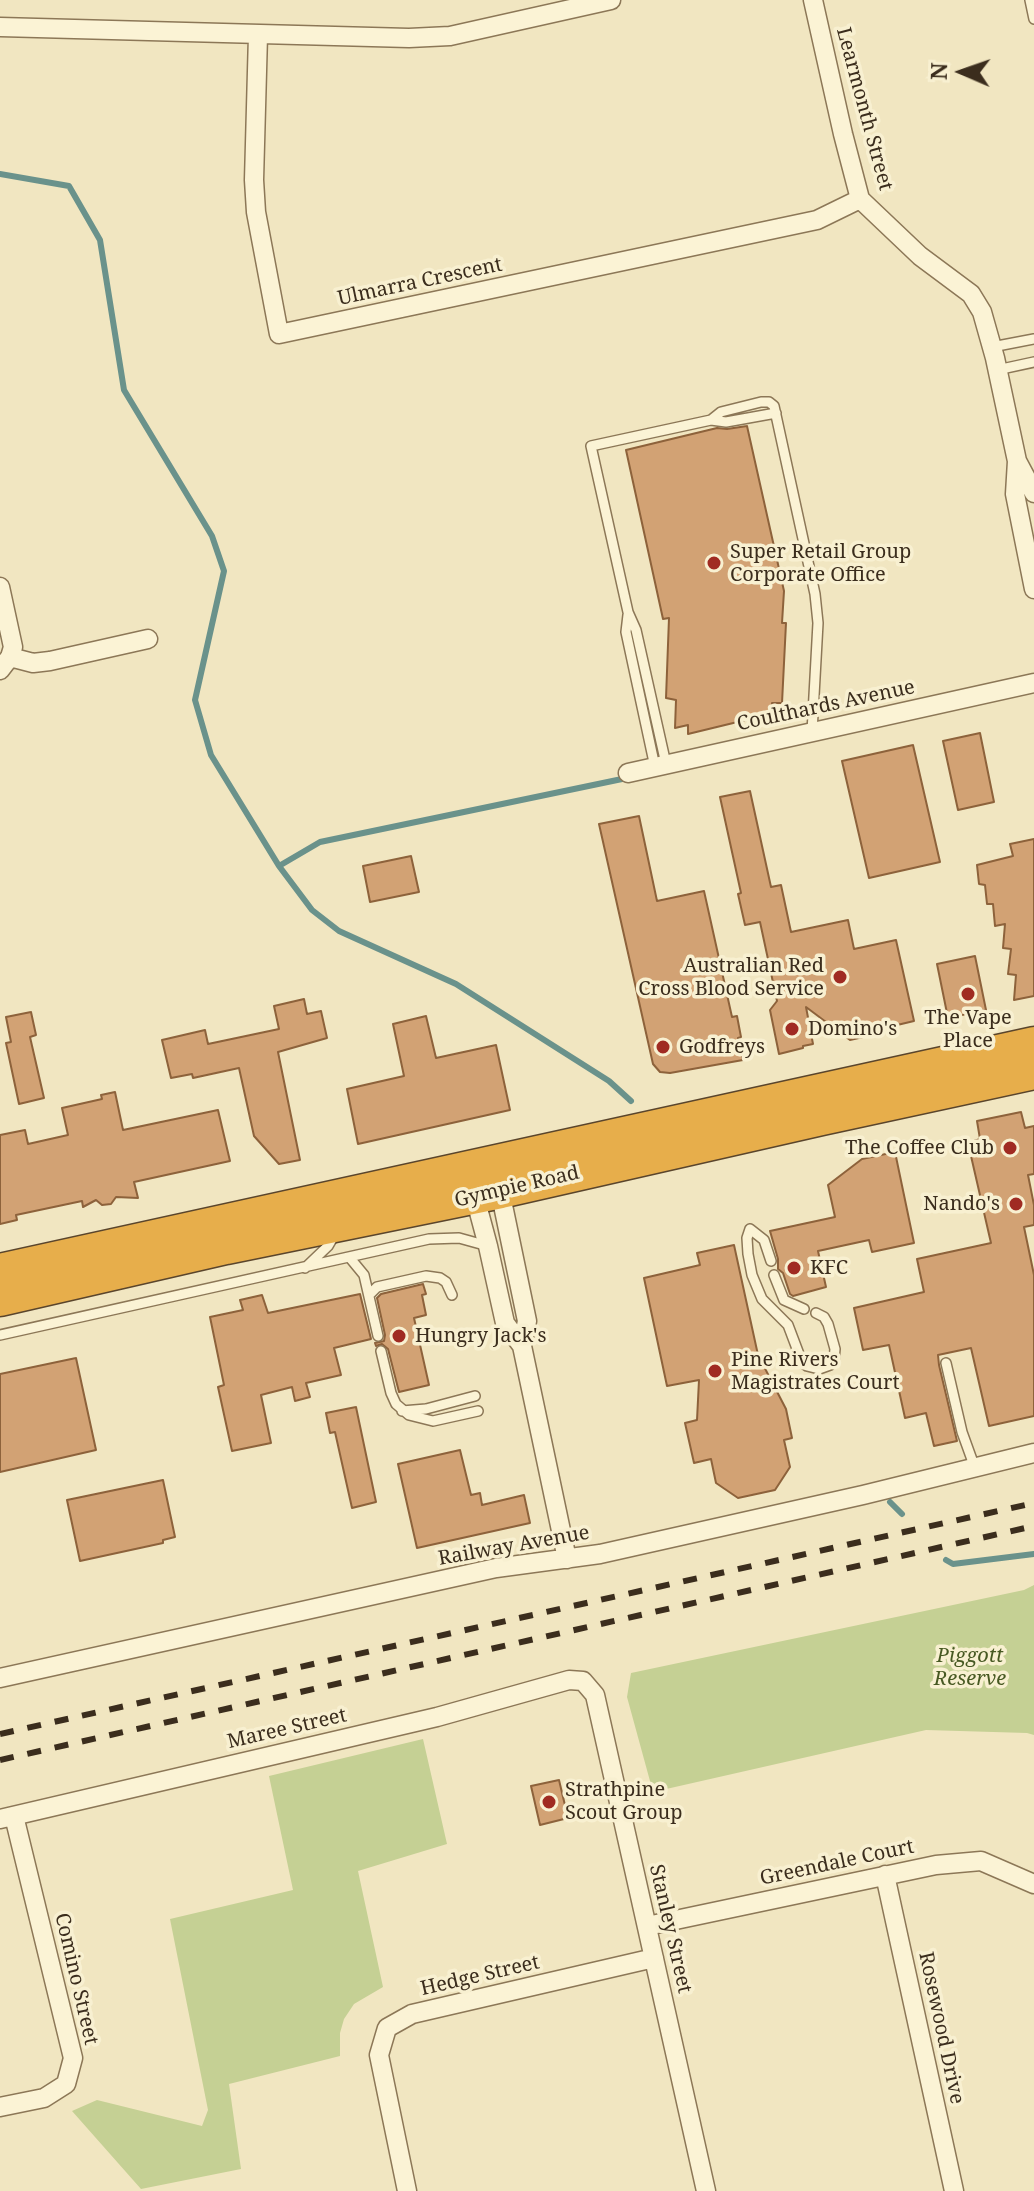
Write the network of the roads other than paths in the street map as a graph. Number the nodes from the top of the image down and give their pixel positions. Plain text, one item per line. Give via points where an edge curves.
1 (611, 0) edge
2 (813, 0) edge
3 (1030, 0) edge
4 (1034, 19) edge
5 (0, 27) edge
6 (258, 35) junction
7 (860, 199) junction
8 (1034, 339) edge
9 (992, 347) junction
10 (1034, 362) edge
11 (997, 370) junction
12 (1017, 461) junction
13 (1034, 493) edge
14 (0, 587) edge
15 (1034, 589) edge
16 (148, 639) dead end
17 (5, 663) edge
18 (1034, 683) edge
19 (812, 732) junction
20 (661, 765) junction
21 (628, 773) dead end
22 (1034, 1044) edge
23 (1034, 1072) edge
24 (484, 1180) junction
25 (341, 1224) junction
26 (488, 1246) junction
27 (350, 1258) junction
28 (771, 1261) dead end
29 (305, 1268) junction
30 (0, 1271) edge
31 (774, 1275) dead end
32 (369, 1295) junction
33 (452, 1295) dead end
34 (0, 1299) edge
35 (804, 1309) dead end
36 (816, 1313) dead end
37 (0, 1335) edge
38 (378, 1336) dead end
39 (522, 1346) junction
40 (381, 1351) dead end
41 (946, 1363) dead end
42 (475, 1396) dead end
43 (402, 1411) junction
44 (478, 1411) dead end
45 (1034, 1453) edge
46 (975, 1468) junction
47 (567, 1559) junction
48 (0, 1678) edge
49 (583, 1681) joint
50 (7, 1817) edge
51 (885, 1875) junction
52 (1034, 1884) edge
53 (647, 1926) junction
54 (654, 1958) junction
55 (0, 2107) edge
56 (407, 2191) edge
57 (706, 2191) edge
58 (954, 2191) edge

1 - 6 street via 450,36
2 - 7 street, Learmonth Street
3 - 4 lane
5 - 6 street
6 - 7 street, Ulmarra Crescent via 256,212 279,334 817,220
7 - 9 street, Learmonth Street via 920,256 971,294
8 - 9 lane
9 - 11 street, Learmonth Street
10 - 11 lane
11 - 12 street, Learmonth Street
12 - 13 street, Learmonth Street
12 - 15 street, Learmonth Street via 1015,494
14 - 17 street via 13,647
16 - 17 street via 50,661
18 - 19 street, Coulthards Avenue
19 - 20 street, Coulthards Avenue
19 - 20 lane via 815,594 776,413 769,402 761,402 721,412 711,420 591,446 628,612 626,632
20 - 21 street, Coulthards Avenue
22 - 24 highway, Gympie Road
23 - 24 highway, Gympie Road via 822,1118
24 - 25 highway, Gympie Road
24 - 26 street
24 - 30 highway, Gympie Road
24 - 39 street via 527,1321
25 - 29 lane
25 - 34 highway, Gympie Road
26 - 27 lane, Gympie Road via 444,1237
26 - 39 street via 505,1323
27 - 29 lane, Gympie Road
27 - 32 lane via 364,1275
28 - 36 lane via 764,1240 750,1229 748,1254 762,1299 788,1325 802,1362 819,1369 830,1365 835,1349 828,1324
29 - 37 lane, Gympie Road
31 - 35 lane via 784,1300
32 - 33 lane via 377,1287 426,1276 446,1282
32 - 38 lane
39 - 47 street
40 - 43 lane via 391,1393
41 - 46 lane
42 - 43 lane
43 - 44 lane via 433,1421
45 - 46 street, Railway Avenue
46 - 47 street, Railway Avenue
47 - 48 street, Railway Avenue via 496,1568
49 - 50 street, Maree Street via 569,1680 437,1717
49 - 53 street, Stanley Street via 595,1695
50 - 55 street, Comino Street via 73,2058 66,2084 44,2098
51 - 52 street, Greendale Court via 981,1861
51 - 53 street, Greendale Court
51 - 58 street, Rosewood Drive
53 - 54 street, Stanley Street
54 - 56 street, Hedge Street via 412,2014 387,2028 379,2055
54 - 57 street, Stanley Street

